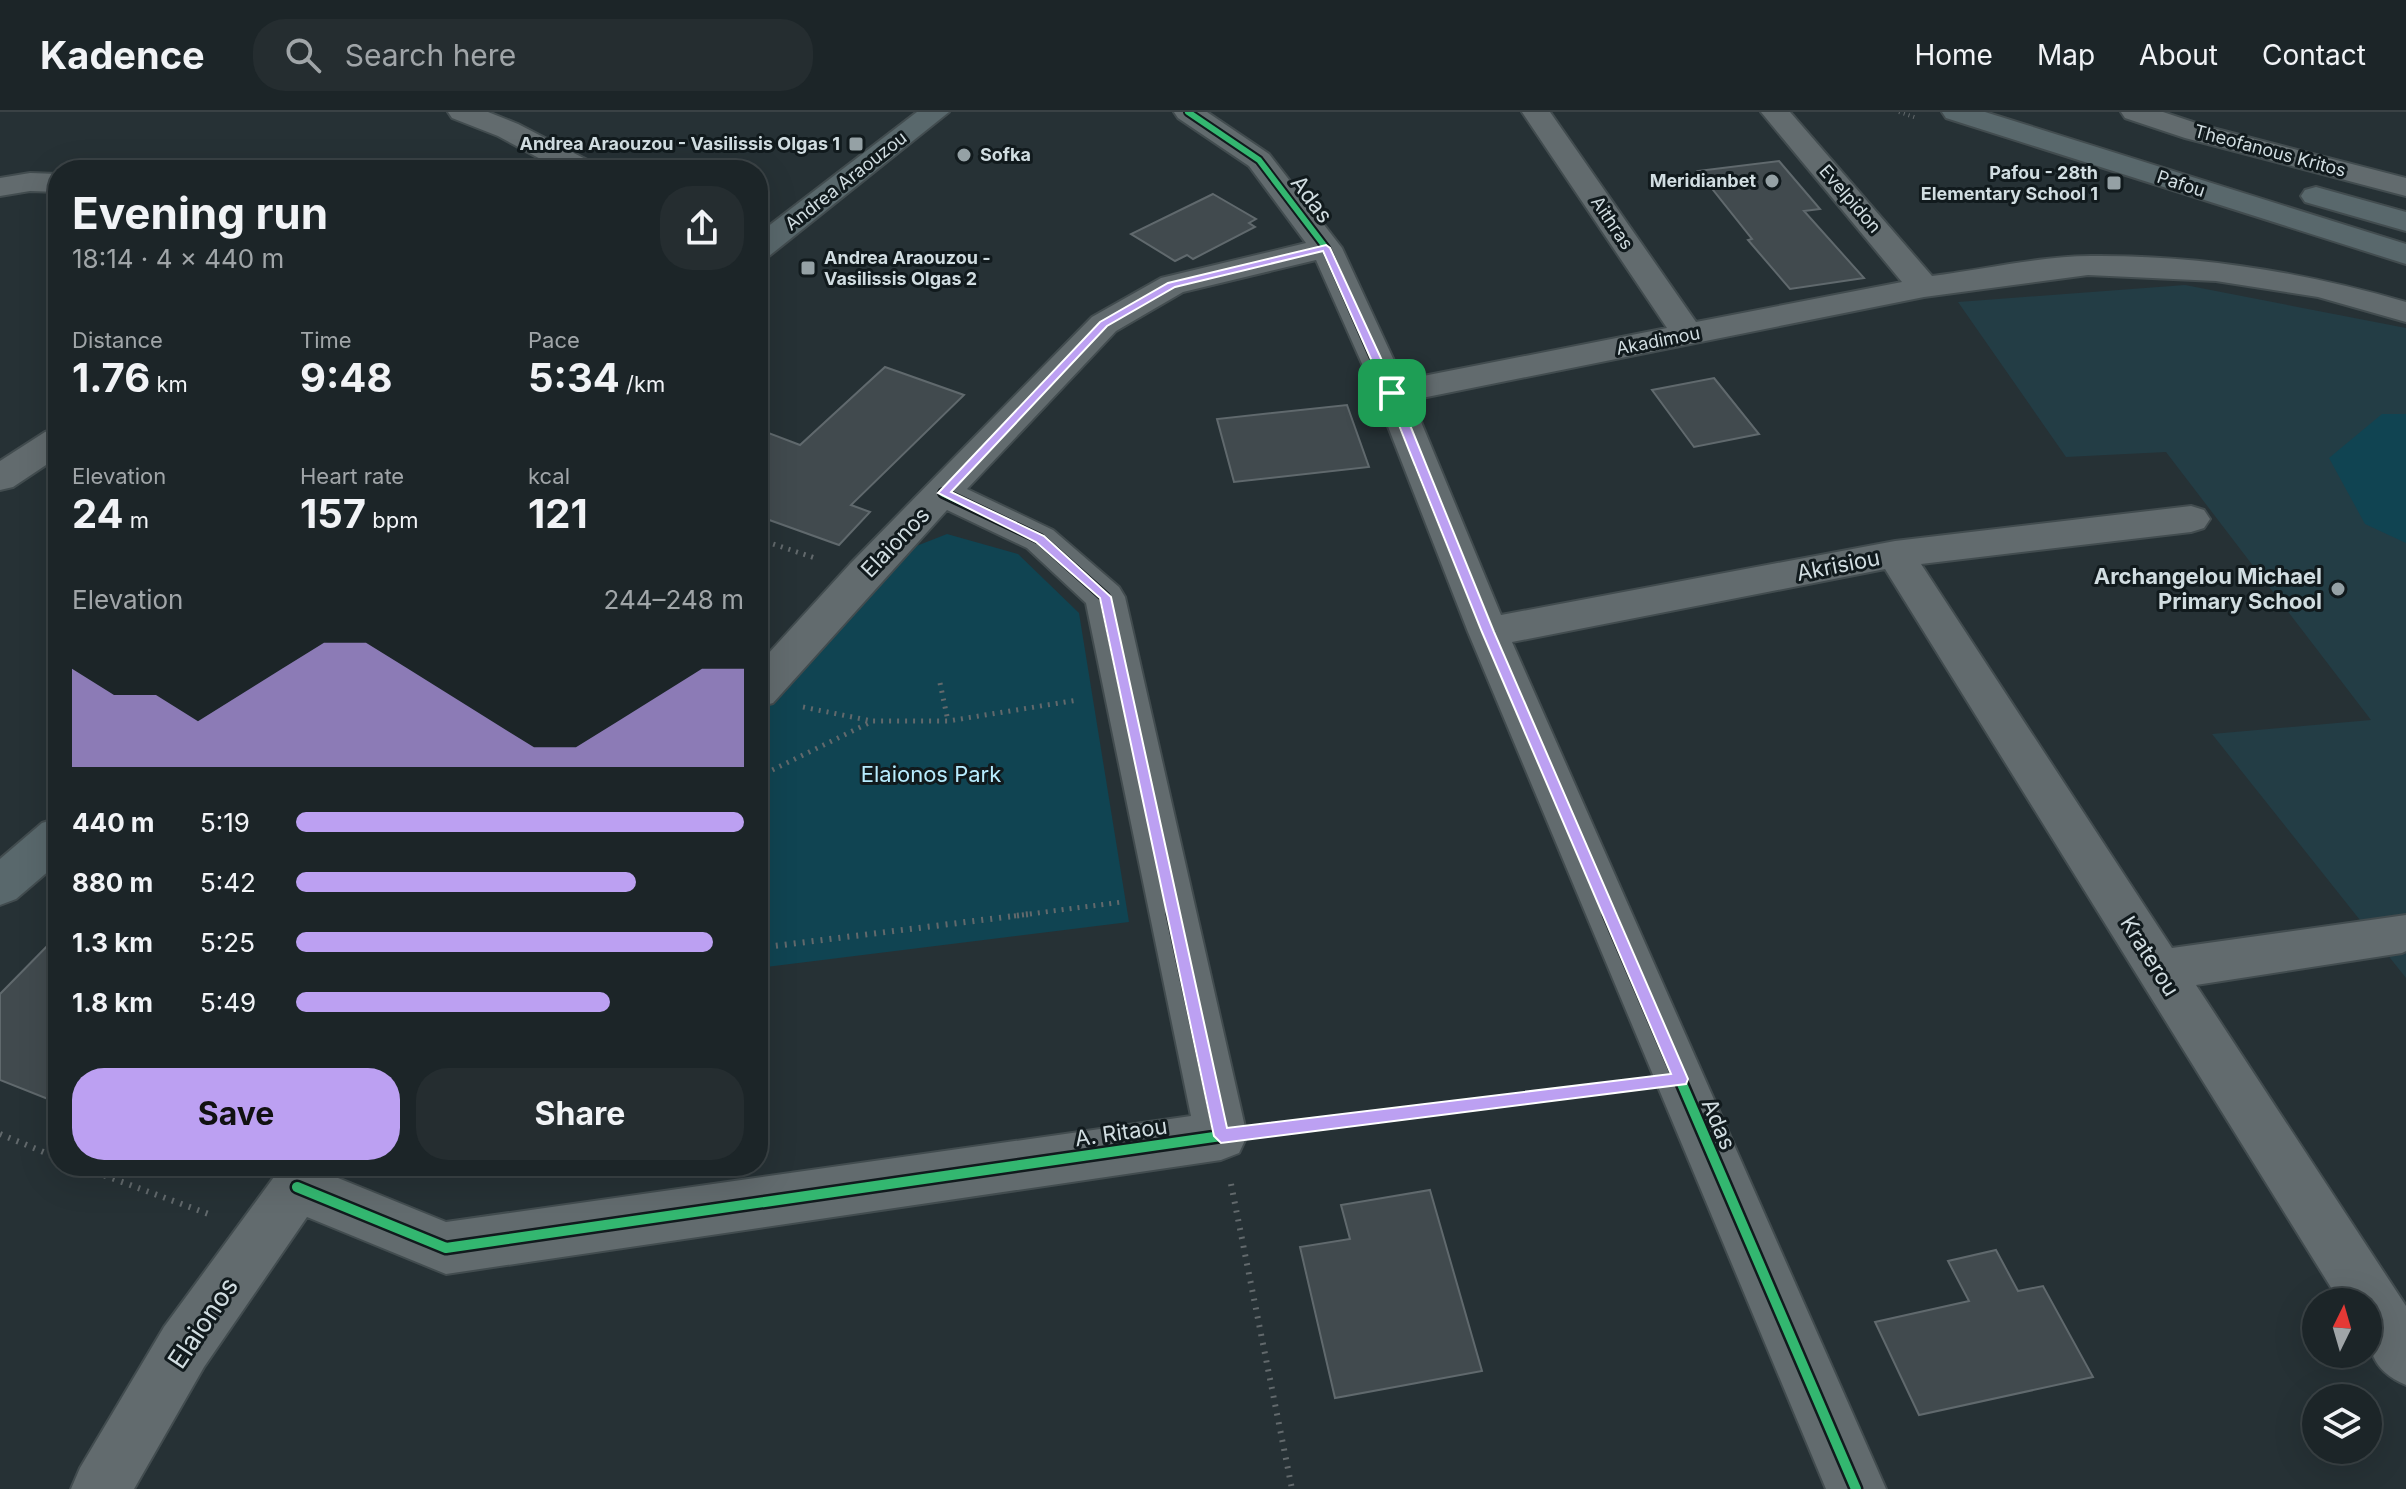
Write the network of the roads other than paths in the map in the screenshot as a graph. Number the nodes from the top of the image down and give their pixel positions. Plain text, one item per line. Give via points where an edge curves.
1 (462, 112) edge
2 (537, 112) edge
3 (935, 112) edge
4 (1188, 112) edge
5 (1536, 112) edge
6 (1775, 112) edge
7 (1956, 112) edge
8 (2135, 112) edge
9 (508, 130) junction
10 (2109, 130) dead end
11 (565, 160) edge
12 (2253, 176) dead end
13 (48, 183) edge
14 (2282, 185) dead end
15 (0, 187) edge
16 (2406, 187) edge
17 (2406, 222) edge
18 (768, 241) edge
19 (1326, 248) junction
20 (2406, 254) edge
21 (1924, 287) junction
22 (2406, 312) edge
23 (1688, 335) junction
24 (1392, 393) junction
25 (48, 447) edge
26 (0, 478) edge
27 (943, 493) junction
28 (2191, 519) dead end
29 (1895, 554) junction
30 (1488, 632) junction
31 (768, 681) edge
32 (48, 845) edge
33 (0, 886) edge
34 (2402, 933) dead end
35 (2159, 970) junction
36 (307, 1176) edge
37 (2406, 1357) edge
38 (101, 1489) edge
39 (1856, 1489) edge

1 - 9 street
2 - 9 street
3 - 18 main road, Andrea Araouzou
4 - 19 street, Adas via 1259,160
5 - 23 street, Aithras
6 - 21 street, Evelpidon
7 - 20 main road, Pafou
8 - 16 street, Theofanous Kritos
9 - 11 street
10 - 12 main road, Pafou
13 - 15 street
14 - 17 main road
19 - 24 street, Adas
19 - 27 street, Elaionos via 1172,285 1104,324
21 - 22 street, Akadimou via 2088,265 2216,271 2322,288
21 - 23 street, Akadimou
23 - 24 street, Akadimou
24 - 30 street, Adas
25 - 26 street
27 - 31 street, Elaionos
27 - 36 street, A. Ritaou via 1040,539 1105,597 1221,1136 446,1248
28 - 29 street, Akrisiou
29 - 30 street, Akrisiou
29 - 35 street, Kraterou
30 - 39 street, Adas
32 - 33 main road
34 - 35 street
35 - 37 street, Kraterou
36 - 38 street, Elaionos via 184,1347

